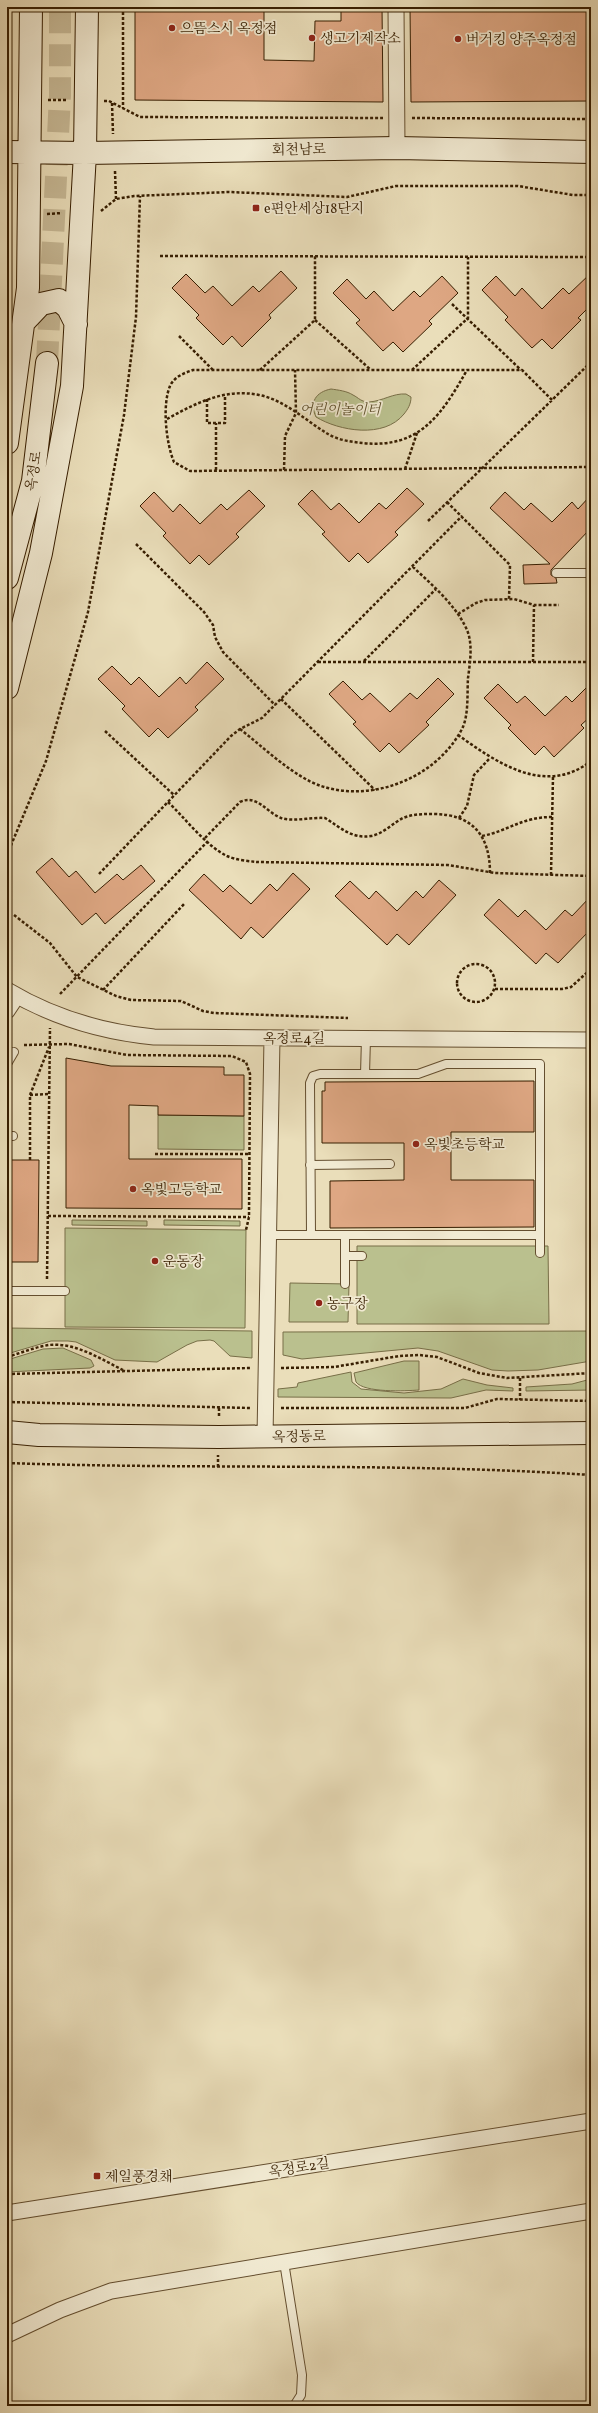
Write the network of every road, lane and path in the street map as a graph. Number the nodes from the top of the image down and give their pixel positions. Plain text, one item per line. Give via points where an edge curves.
1 (31, 7) edge
2 (87, 7) edge
3 (122, 7) edge
4 (396, 7) edge
5 (30, 100) junction
6 (86, 100) junction
7 (124, 108) junction
8 (397, 118) junction
9 (591, 119) edge
10 (397, 148) junction
11 (7, 152) edge
12 (591, 152) edge
13 (30, 153) junction
14 (85, 153) junction
15 (591, 195) edge
16 (140, 196) junction
17 (82, 212) junction
18 (29, 214) junction
19 (160, 256) dead end
20 (315, 256) junction
21 (468, 257) junction
22 (591, 257) edge
23 (452, 304) dead end
24 (468, 318) junction
25 (315, 320) junction
26 (24, 322) junction
27 (76, 324) junction
28 (179, 336) dead end
29 (591, 362) edge
30 (47, 363) tunnel mouth
31 (214, 370) junction
32 (260, 370) junction
33 (296, 370) junction
34 (372, 370) junction
35 (411, 370) junction
36 (467, 370) junction
37 (522, 370) junction
38 (225, 395) junction
39 (207, 399) junction
40 (552, 400) junction
41 (296, 413) junction
42 (167, 419) junction
43 (216, 423) junction
44 (417, 433) junction
45 (7, 443) edge
46 (591, 467) edge
47 (482, 468) junction
48 (405, 469) junction
49 (216, 470) junction
50 (284, 470) junction
51 (447, 502) junction
52 (462, 516) junction
53 (428, 521) dead end
54 (136, 544) dead end
55 (412, 566) junction
56 (556, 573) dead end
57 (591, 573) edge
58 (7, 578) edge
59 (436, 589) junction
60 (509, 599) junction
61 (534, 605) junction
62 (559, 605) dead end
63 (458, 614) junction
64 (318, 662) junction
65 (364, 662) junction
66 (470, 662) junction
67 (533, 662) junction
68 (591, 662) edge
69 (7, 688) edge
70 (281, 698) junction
71 (275, 705) junction
72 (240, 729) junction
73 (105, 731) dead end
74 (458, 735) junction
75 (490, 758) junction
76 (591, 761) edge
77 (553, 775) junction
78 (375, 790) junction
79 (174, 795) junction
80 (168, 802) junction
81 (552, 817) junction
82 (459, 818) junction
83 (482, 836) junction
84 (207, 839) junction
85 (7, 855) edge
86 (490, 873) junction
87 (99, 874) dead end
88 (551, 875) junction
89 (591, 876) edge
90 (185, 903) dead end
91 (14, 915) dead end
92 (591, 969) edge
93 (77, 977) junction
94 (495, 988) junction
95 (103, 990) junction
96 (12, 993) edge
97 (60, 994) dead end
98 (7, 1011) edge
99 (348, 1018) dead end
100 (50, 1020) dead end
101 (272, 1038) junction
102 (366, 1038) junction
103 (591, 1040) edge
104 (50, 1044) junction
105 (14, 1052) joint
106 (7, 1064) edge
107 (365, 1074) junction
108 (50, 1094) junction
109 (30, 1095) junction
110 (155, 1154) dead end
111 (249, 1154) junction
112 (30, 1160) dead end
113 (390, 1164) dead end
114 (310, 1165) junction
115 (48, 1216) junction
116 (249, 1217) junction
117 (246, 1230) dead end
118 (540, 1235) junction
119 (270, 1236) junction
120 (311, 1236) junction
121 (345, 1236) junction
122 (540, 1253) dead end
123 (345, 1256) junction
124 (362, 1256) dead end
125 (345, 1284) dead end
126 (7, 1291) edge
127 (47, 1291) junction
128 (65, 1291) dead end
129 (7, 1357) edge
130 (268, 1368) junction
131 (126, 1371) junction
132 (591, 1373) edge
133 (7, 1374) edge
134 (520, 1378) junction
135 (520, 1400) junction
136 (591, 1401) edge
137 (7, 1402) edge
138 (267, 1408) junction
139 (7, 1432) edge
140 (591, 1433) edge
141 (265, 1436) junction
142 (7, 1463) edge
143 (591, 1475) edge
144 (591, 2121) edge
145 (591, 2211) edge
146 (7, 2213) edge
147 (284, 2262) junction
148 (7, 2335) edge
149 (294, 2406) edge

1 - 5 main road
2 - 6 main road
3 - 7 path
4 - 8 street
5 - 6 path
5 - 13 main road
6 - 7 path via 109,100
6 - 14 main road
7 - 8 path via 140,117
8 - 9 path
8 - 10 street
10 - 12 main road, 회천남로
10 - 14 main road, 회천남로
11 - 13 main road, 회천남로
13 - 14 main road, 회천남로
13 - 18 main road
14 - 17 main road
15 - 16 path via 573,195 518,186 396,186 347,197 229,192
16 - 17 path via 116,199 103,211
16 - 85 path via 136,317 124,415 88,612 46,761
17 - 18 path
17 - 27 main road
18 - 26 main road via 28,288
19 - 20 path
20 - 21 path
20 - 25 path
21 - 22 path
21 - 24 path
23 - 24 path
24 - 35 path
24 - 37 path
25 - 32 path
25 - 34 path
26 - 27 main road via 41,304 59,300 68,308
26 - 45 main road
27 - 69 main road via 72,386 41,553
28 - 31 path
29 - 40 path
30 - 58 main road, 옥정로 via 33,481
31 - 32 path
31 - 42 path via 185,372 171,384
32 - 33 path
33 - 34 path
33 - 41 path
34 - 35 path
35 - 36 path
36 - 37 path
36 - 44 path via 447,405 429,425
37 - 40 path
38 - 39 path
38 - 41 path via 259,395
38 - 43 path via 225,423
39 - 42 path
39 - 43 path via 207,423
40 - 47 path
41 - 44 path via 329,435 351,442 390,442
41 - 50 path via 285,436
42 - 49 path via 167,439 174,462 190,471
43 - 49 path
44 - 48 path
46 - 47 path
47 - 48 path
47 - 51 path
48 - 50 path
49 - 50 path
51 - 52 path
51 - 53 path
52 - 55 path
52 - 60 path via 510,565
54 - 71 path via 204,612 213,625 215,637 223,652
55 - 59 path
55 - 64 path
56 - 57 lane
59 - 63 path
59 - 65 path
60 - 61 path
60 - 63 path via 476,602
61 - 62 path
61 - 67 path
63 - 66 path via 468,631
64 - 65 path
64 - 70 path
65 - 66 path
66 - 67 path
66 - 74 path via 465,712
67 - 68 path
70 - 71 path
70 - 78 path
71 - 72 path via 262,718
72 - 78 path via 303,777 321,786 346,791
72 - 79 path
73 - 79 path
74 - 75 path
74 - 78 path via 432,764 406,781
75 - 77 path via 520,772
75 - 82 path via 474,775 467,806
76 - 77 path via 562,775
77 - 81 path
79 - 80 path
80 - 84 path
80 - 87 path
81 - 83 path via 526,820 497,833
81 - 88 path
82 - 83 path via 476,828
82 - 84 path via 441,814 420,814 404,818 372,836 362,836 342,831 325,818 288,820 254,800 246,799 240,802
83 - 86 path via 488,847
84 - 86 path via 228,856 258,862 448,865
84 - 93 path
86 - 88 path
88 - 89 path
90 - 95 path
91 - 93 path via 50,944
92 - 94 path via 571,987 562,989
93 - 95 path
93 - 97 path
94 - 94 path via 486,1000 473,1002 467,1000 458,990 458,978 466,967 478,964 493,974
95 - 99 path via 131,1000 181,1001 202,1011 214,1013
96 - 98 street
96 - 101 street, 옥정로4길 via 89,1027 127,1035
100 - 104 path
101 - 102 street, 옥정로4길
101 - 119 street
102 - 103 street, 옥정로4길
102 - 107 lane
104 - 105 path via 24,1044
104 - 108 path
104 - 109 path
104 - 111 path via 76,1045 119,1054 240,1058 246,1062 250,1074
105 - 106 lane
107 - 114 lane via 320,1074 310,1080
107 - 118 lane via 418,1074 446,1064 540,1064
108 - 109 path
108 - 115 path
109 - 112 path
110 - 111 path
111 - 116 path
113 - 114 lane
114 - 120 lane
115 - 116 path
115 - 127 path
116 - 117 path
118 - 121 lane
118 - 122 lane
119 - 120 lane
119 - 130 street
120 - 121 lane
121 - 123 lane
123 - 124 lane
123 - 125 lane
126 - 127 lane
127 - 128 lane
129 - 131 path via 60,1344 84,1351
130 - 131 path
130 - 134 path via 334,1367 418,1355 437,1357 494,1376
130 - 138 street
131 - 133 path
132 - 134 path
134 - 135 path
135 - 136 path
135 - 138 path via 497,1399 464,1408
137 - 138 path
138 - 141 street
139 - 141 main road, 옥정동로 via 40,1435
140 - 141 main road, 옥정동로
142 - 143 path via 456,1469
144 - 146 street, 옥정로2길
145 - 147 street
147 - 148 street via 111,2291 60,2310
147 - 149 lane via 302,2375 301,2395

